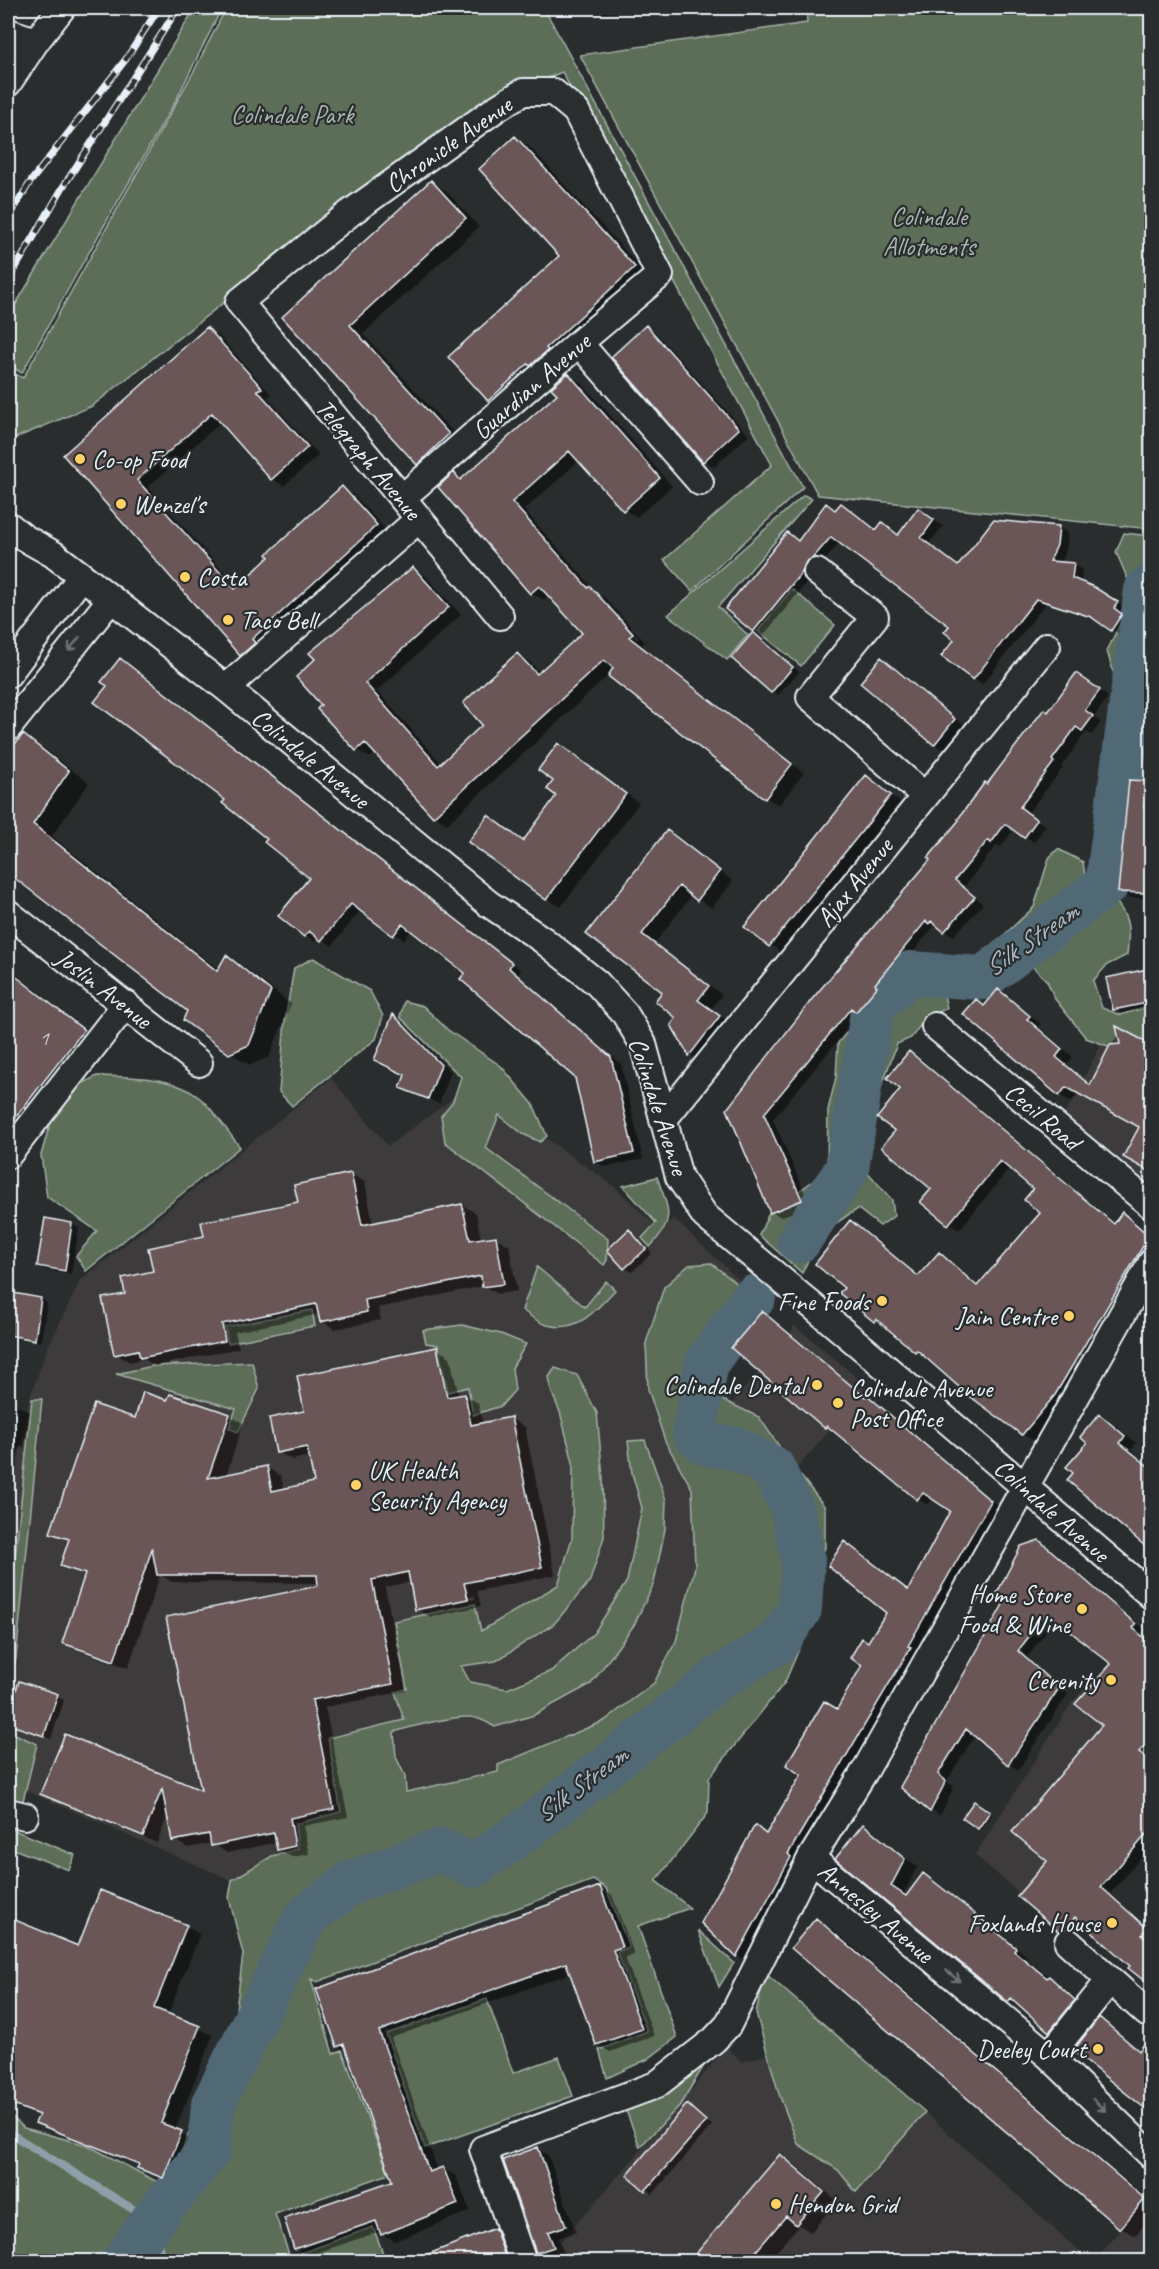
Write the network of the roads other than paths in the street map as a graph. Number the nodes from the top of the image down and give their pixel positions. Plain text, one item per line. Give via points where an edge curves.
1 (62, 8) edge
2 (8, 32) edge
3 (36, 40) junction
4 (8, 83) edge
5 (660, 275) joint
6 (238, 302) joint
7 (579, 343) junction
8 (700, 482) dead end
9 (402, 498) junction
10 (419, 519) junction
11 (8, 525) edge
12 (817, 572) dead end
13 (82, 576) junction
14 (111, 599) junction
15 (500, 616) dead end
16 (1047, 646) dead end
17 (8, 674) edge
18 (226, 688) junction
19 (8, 728) edge
20 (924, 795) junction
21 (8, 913) edge
22 (126, 1005) junction
23 (935, 1026) dead end
24 (199, 1063) dead end
25 (663, 1120) junction
26 (8, 1155) edge
27 (1152, 1206) edge
28 (1152, 1262) edge
29 (1024, 1486) junction
30 (1152, 1596) edge
31 (811, 1858) junction
32 (1068, 1942) dead end
33 (1110, 1980) junction
34 (1147, 2013) dead end
35 (1049, 2056) junction
36 (1152, 2156) edge
37 (523, 2262) edge

1 - 3 street
2 - 3 street
3 - 4 street
5 - 6 street, Chronicle Avenue via 576,111 553,92 523,92 350,213
5 - 7 street, Guardian Avenue
6 - 9 street, Telegraph Avenue
7 - 8 street
7 - 9 street, Guardian Avenue
9 - 10 street, Telegraph Avenue
10 - 15 street, Telegraph Avenue
10 - 18 street
11 - 13 street, Colindale Avenue
12 - 20 street via 875,617 810,697
13 - 14 street, Colindale Avenue
13 - 17 street
14 - 18 street, Colindale Avenue
14 -> 19 street
16 - 20 street, Ajax Avenue
18 - 25 street, Colindale Avenue via 489,904 597,983 626,1014 643,1044
20 - 25 street, Ajax Avenue
21 - 22 street, Joslin Avenue
22 - 24 street, Joslin Avenue
22 - 26 street
23 - 27 street, Cecil Road
25 - 29 street, Colindale Avenue via 679,1177 705,1216
28 - 29 street
29 - 30 street, Colindale Avenue
29 - 31 street, Annesley Avenue via 866,1769
31 -> 35 street, Annesley Avenue
31 - 37 street via 728,2025 714,2040 656,2085 483,2150
32 - 33 street
33 - 34 street
33 - 35 street
35 -> 36 street, Annesley Avenue

